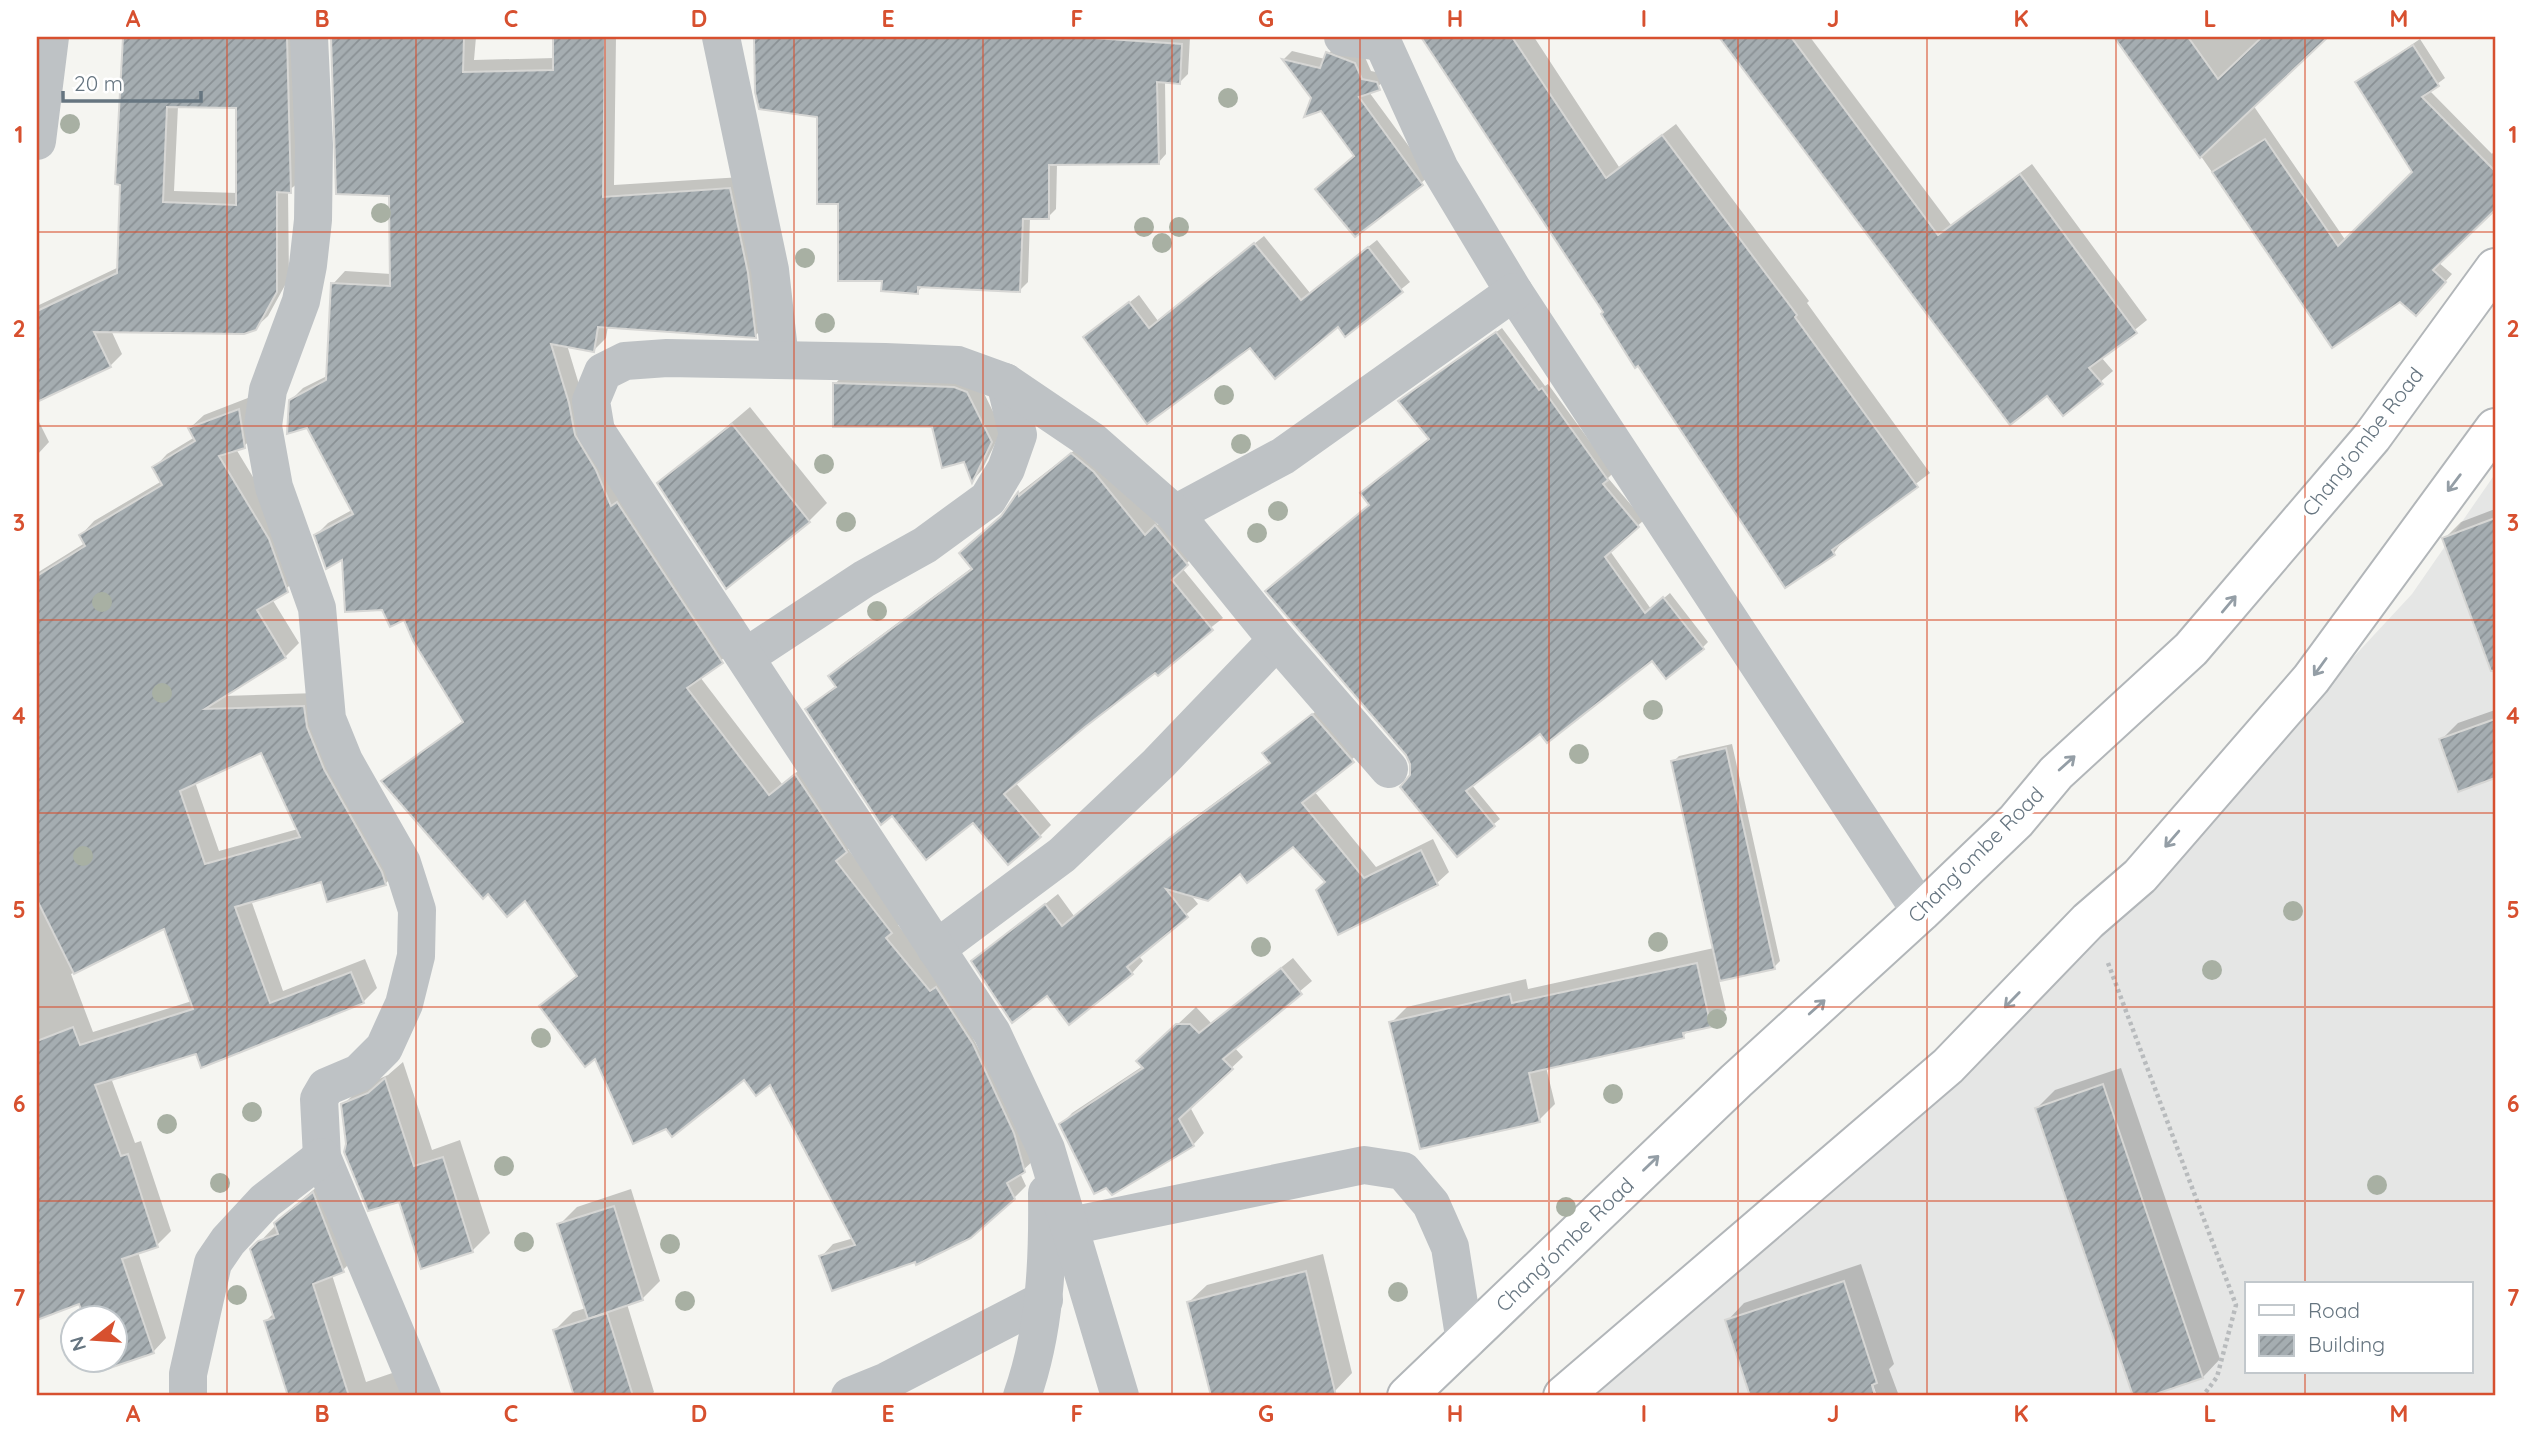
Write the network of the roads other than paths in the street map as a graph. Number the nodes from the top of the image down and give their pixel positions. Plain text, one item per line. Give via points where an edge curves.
1 (50, 37) edge
2 (309, 37) edge
3 (721, 37) edge
4 (1343, 37) edge
5 (1380, 39) edge
6 (37, 141) edge
7 (2495, 268) edge
8 (1514, 292) junction
9 (780, 360) junction
10 (1005, 382) junction
11 (2495, 429) edge
12 (1175, 514) junction
13 (1277, 640) junction
14 (747, 656) junction
15 (1389, 769) dead end
16 (1921, 912) junction
17 (936, 949) junction
18 (1046, 1149) junction
19 (322, 1157) junction
20 (1070, 1226) junction
21 (1044, 1300) junction
22 (1465, 1342) junction
23 (188, 1396) edge
24 (422, 1396) edge
25 (850, 1396) edge
26 (1022, 1396) edge
27 (1120, 1396) edge
28 (1407, 1396) edge
29 (1563, 1396) edge

1 - 6 street
2 - 19 street via 314,145 309,265 301,301 268,390 263,426 274,487 317,608 327,719 344,761 402,863 417,910 416,956 404,1004 384,1048 359,1073 326,1087 318,1099
3 - 9 street via 771,270
4 - 5 street
5 - 8 street via 1440,169
16 -> 7 main road, Chang'ombe Road via 2016,821 2056,773 2191,649 2372,437
8 - 12 street via 1283,456
8 - 16 street
9 - 10 street via 958,365
9 - 14 street via 625,361 603,372 591,401 596,431
10 - 12 street via 1092,441
10 - 14 street via 1018,435 1006,470 988,499 925,545
11 -> 29 main road via 2311,679 2140,876 2088,920 1948,1066
12 - 13 street
13 - 15 street
13 - 17 street via 1158,764 1062,855
14 - 17 street
22 -> 16 main road, Chang'ombe Road via 1736,1081
17 - 18 street via 992,1033
18 - 20 street
18 - 21 street
19 - 23 street via 265,1201 213,1264 188,1374
19 - 24 street
20 - 22 street via 1364,1165 1403,1171 1431,1204 1450,1247
20 - 27 street
21 - 25 street
21 - 26 street
22 - 28 main road, Chang'ombe Road

